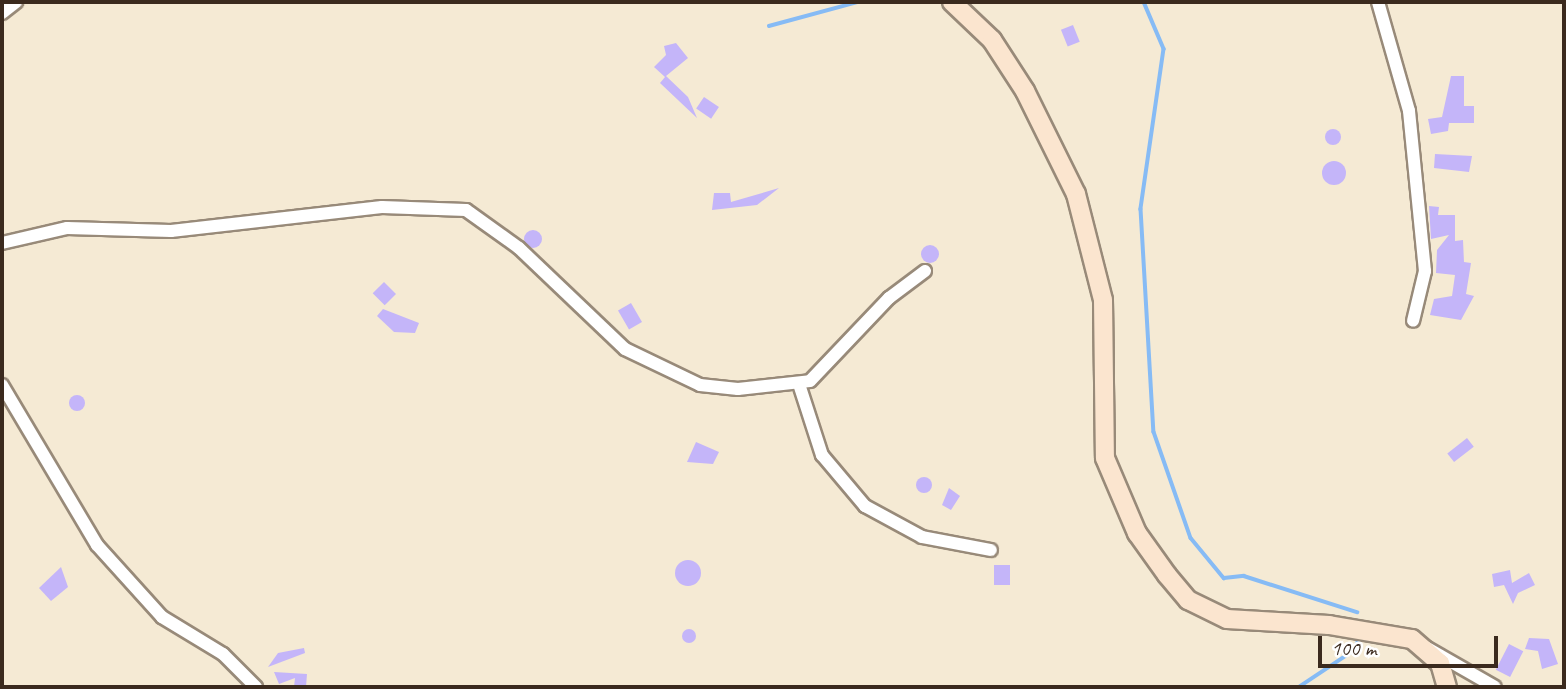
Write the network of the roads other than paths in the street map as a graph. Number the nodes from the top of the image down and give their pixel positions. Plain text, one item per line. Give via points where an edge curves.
1 (16, 2) edge
2 (952, 2) edge
3 (1378, 2) edge
4 (2, 13) edge
5 (2, 243) edge
6 (925, 271) dead end
7 (1413, 321) dead end
8 (799, 384) junction
9 (2, 385) edge
10 (990, 550) dead end
11 (1424, 647) junction
12 (256, 687) edge
13 (1447, 687) edge
14 (1495, 687) edge

1 - 4 street
2 - 11 main road via 992,40 1018,80 1076,194 1102,300 1105,457 1137,533 1167,575 1188,600 1227,619 1365,629 1396,634
3 - 7 street via 1409,111 1425,271
5 - 8 street via 67,228 171,230 371,208 449,206 484,220 625,349 649,364 700,385
6 - 8 street via 867,319 820,374
8 - 10 street via 822,455 865,506 922,537
9 - 12 street via 97,545 162,617 223,654
11 - 13 main road via 1440,663
11 - 14 street

